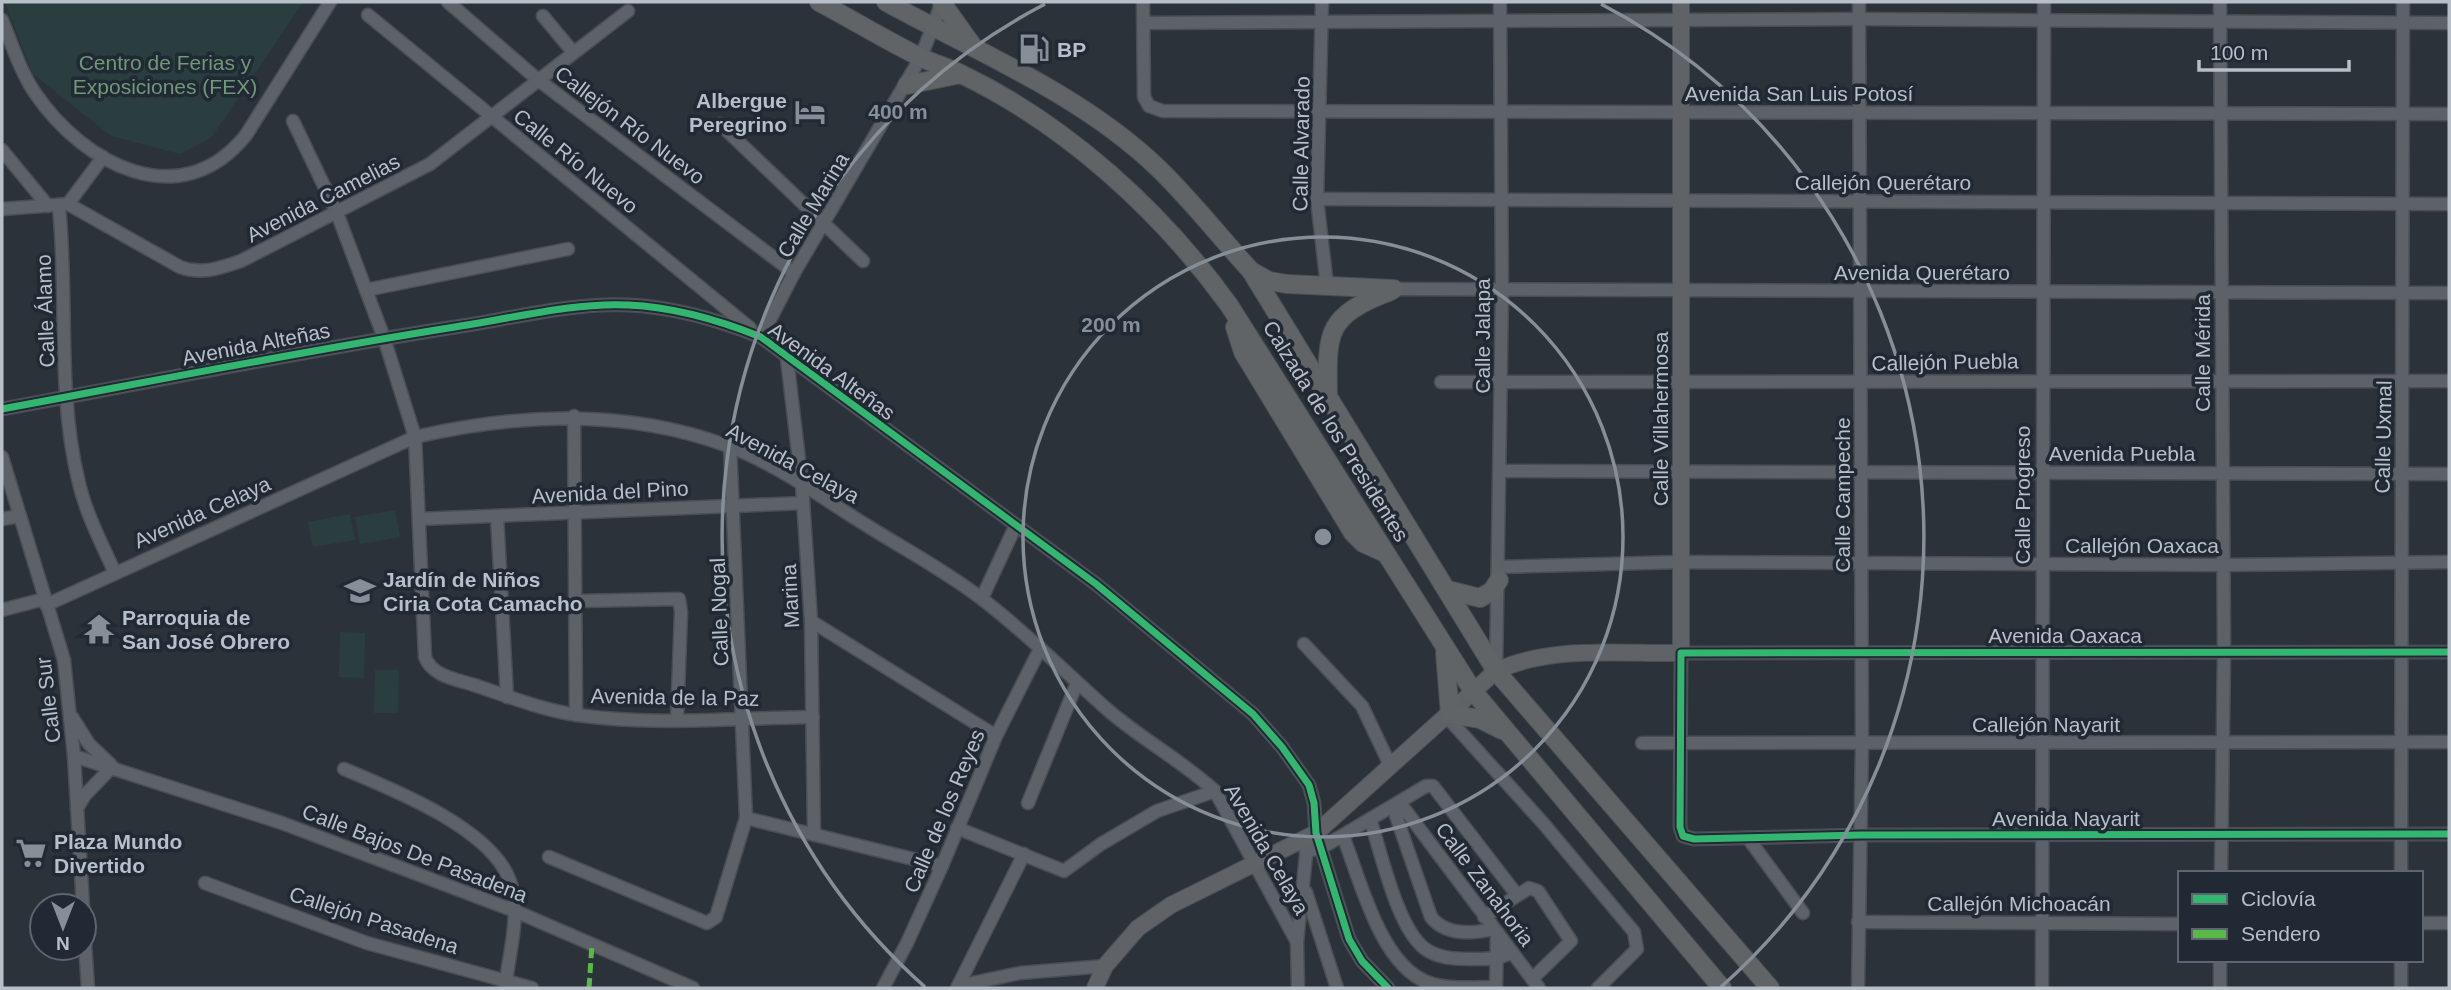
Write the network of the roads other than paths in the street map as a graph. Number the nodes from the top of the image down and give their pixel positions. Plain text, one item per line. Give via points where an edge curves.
1 (330, 2) edge
2 (448, 2) edge
3 (818, 2) edge
4 (888, 2) edge
5 (942, 2) edge
6 (1143, 2) edge
7 (1322, 2) edge
8 (1500, 2) edge
9 (1681, 2) edge
10 (1859, 2) edge
11 (2044, 2) edge
12 (2220, 2) edge
13 (2403, 2) edge
14 (628, 11) dead end
15 (368, 15) dead end
16 (543, 16) dead end
17 (1859, 19) junction
18 (2, 20) edge
19 (2044, 20) junction
20 (1500, 21) junction
21 (1681, 21) junction
22 (1322, 22) junction
23 (2220, 22) junction
24 (1144, 23) junction
25 (2403, 23) junction
26 (2449, 23) edge
27 (933, 28) junction
28 (974, 48) junction
29 (573, 52) junction
30 (921, 57) junction
31 (962, 74) junction
32 (537, 79) junction
33 (906, 85) junction
34 (1321, 111) junction
35 (1500, 112) junction
36 (1681, 112) junction
37 (2043, 112) junction
38 (1858, 113) junction
39 (2222, 114) junction
40 (2404, 114) junction
41 (2449, 114) edge
42 (490, 116) junction
43 (293, 121) dead end
44 (720, 124) dead end
45 (2, 150) edge
46 (103, 156) junction
47 (1317, 199) junction
48 (1501, 201) junction
49 (1859, 201) junction
50 (2042, 201) junction
51 (1680, 202) junction
52 (2221, 202) junction
53 (2403, 203) junction
54 (2449, 204) edge
55 (58, 206) junction
56 (2, 209) edge
57 (337, 213) junction
58 (823, 224) junction
59 (568, 249) dead end
60 (863, 261) dead end
61 (1251, 271) junction
62 (794, 273) junction
63 (1327, 286) junction
64 (1394, 289) junction
65 (366, 290) junction
66 (1681, 291) junction
67 (1859, 291) junction
68 (1502, 292) junction
69 (2042, 292) junction
70 (2403, 292) junction
71 (2222, 293) junction
72 (2449, 293) edge
73 (761, 337) junction
74 (384, 338) junction
75 (787, 359) junction
76 (2042, 380) junction
77 (2221, 380) junction
78 (2449, 381) edge
79 (1441, 382) dead end
80 (1501, 382) junction
81 (1681, 382) junction
82 (2403, 382) junction
83 (1861, 383) junction
84 (68, 397) junction
85 (1328, 397) junction
86 (2, 409) edge
87 (574, 416) junction
88 (415, 437) junction
89 (730, 446) junction
90 (2, 457) edge
91 (1501, 471) junction
92 (1681, 471) junction
93 (1861, 471) junction
94 (2042, 472) junction
95 (2222, 473) junction
96 (2449, 474) edge
97 (2402, 475) junction
98 (802, 485) junction
99 (803, 503) junction
100 (735, 505) junction
101 (575, 514) junction
102 (19, 516) junction
103 (496, 516) junction
104 (2, 519) edge
105 (419, 519) junction
106 (1015, 527) junction
107 (1681, 562) junction
108 (1861, 562) junction
109 (2402, 562) junction
110 (2449, 562) edge
111 (2042, 563) junction
112 (2223, 565) junction
113 (115, 573) junction
114 (1499, 573) junction
115 (1448, 590) junction
116 (982, 598) junction
117 (576, 600) junction
118 (45, 602) junction
119 (2, 610) edge
120 (811, 621) junction
121 (1304, 644) dead end
122 (1444, 646) junction
123 (1040, 649) junction
124 (1861, 652) junction
125 (2042, 652) junction
126 (2401, 652) junction
127 (2449, 652) edge
128 (1681, 653) junction
129 (2224, 653) junction
130 (1496, 671) junction
131 (1077, 683) junction
132 (1473, 691) junction
133 (507, 697) junction
134 (70, 713) junction
135 (576, 715) junction
136 (1449, 716) junction
137 (813, 717) junction
138 (742, 718) junction
139 (677, 720) junction
140 (1505, 731) junction
141 (996, 736) junction
142 (1681, 742) junction
143 (1862, 742) junction
144 (2042, 742) junction
145 (2402, 742) junction
146 (2449, 742) edge
147 (1642, 743) dead end
148 (2223, 745) junction
149 (74, 756) junction
150 (1390, 765) junction
151 (114, 769) junction
152 (344, 769) dead end
153 (1215, 791) junction
154 (1028, 803) dead end
155 (1396, 805) junction
156 (77, 808) junction
157 (746, 818) junction
158 (1370, 819) junction
159 (957, 828) junction
160 (814, 833) junction
161 (2400, 834) junction
162 (2449, 834) edge
163 (1861, 835) junction
164 (2041, 835) junction
165 (1343, 836) junction
166 (1683, 836) joint
167 (2221, 837) junction
168 (1748, 838) junction
169 (1313, 843) junction
170 (1024, 855) junction
171 (549, 857) dead end
172 (1254, 862) junction
173 (942, 866) junction
174 (2221, 871) edge
175 (2401, 871) edge
176 (205, 883) dead end
177 (1304, 886) junction
178 (82, 892) edge
179 (1517, 895) junction
180 (515, 911) junction
181 (1803, 913) dead end
182 (1484, 917) junction
183 (1858, 922) junction
184 (2042, 922) junction
185 (2423, 923) edge
186 (2449, 923) edge
187 (2178, 924) edge
188 (1495, 931) junction
189 (1297, 942) junction
190 (1512, 952) junction
191 (1496, 959) junction
192 (86, 962) edge
193 (2220, 962) edge
194 (2401, 962) edge
195 (1105, 966) junction
196 (506, 981) junction
197 (1536, 984) edge
198 (958, 987) edge
199 (88, 988) edge
200 (532, 988) edge
201 (693, 988) edge
202 (883, 988) edge
203 (1095, 988) edge
204 (1298, 988) edge
205 (1338, 988) edge
206 (1388, 988) edge
207 (1496, 988) edge
208 (1598, 988) edge
209 (1722, 988) edge
210 (1770, 988) edge
211 (1858, 988) edge
212 (2042, 988) edge
213 (2220, 988) edge
214 (2401, 988) edge

1 - 46 street via 246,135 220,161 185,176 163,178
2 - 32 street, Callejón Río Nuevo
3 - 30 highway, Calzada de los Presidentes
4 - 27 highway, Calzada de los Presidentes
5 - 27 street, Calle Marina
5 - 28 highway
6 - 24 street
7 - 22 street, Calle Alvarado
8 - 20 street, Calle Jalapa
9 - 21 main road, Calle Villahermosa
10 - 17 street, Calle Campeche
11 - 19 street, Calle Progreso
12 - 23 street, Calle Mérida
13 - 25 street, Calle Uxmal
14 - 29 street, Avenida Camelias
15 - 42 street, Calle Río Nuevo
16 - 29 street
17 - 19 street
17 - 21 street
17 - 38 street, Calle Campeche
18 - 46 street via 34,92 73,136
19 - 23 street
19 - 37 street, Calle Progreso
20 - 21 street
20 - 22 street
20 - 35 street, Calle Jalapa
21 - 36 main road, Calle Villahermosa
22 - 24 street
22 - 34 street, Calle Alvarado
23 - 25 street
23 - 39 street, Calle Mérida
24 - 34 street, Avenida San Luis Potosí via 1144,97 1149,106 1163,111
25 - 26 street
25 - 40 street, Calle Uxmal
27 - 28 highway, Calzada de los Presidentes
27 - 30 street, Calle Marina
28 - 61 highway, Calzada de los Presidentes via 1090,115 1158,167
29 - 32 street, Avenida Camelias
30 - 31 highway, Calzada de los Presidentes
30 - 33 street, Calle Marina
31 - 33 highway
31 - 122 highway, Calzada de los Presidentes via 1088,155 1202,267
32 - 42 street, Avenida Camelias
32 - 62 street, Callejón Río Nuevo
33 - 58 street, Calle Marina
34 - 35 street, Avenida San Luis Potosí
34 - 47 street, Calle Alvarado
35 - 36 street, Avenida San Luis Potosí
35 - 48 street, Calle Jalapa
36 - 38 street, Avenida San Luis Potosí
36 - 51 main road, Calle Villahermosa
37 - 38 street, Avenida San Luis Potosí
37 - 39 street, Avenida San Luis Potosí
37 - 50 street, Calle Progreso
38 - 49 street, Calle Campeche
39 - 40 street, Avenida San Luis Potosí
39 - 52 street, Calle Mérida
40 - 41 street, Avenida San Luis Potosí
40 - 53 street, Calle Uxmal
42 - 57 street, Avenida Camelias via 430,164
42 - 73 street, Calle Río Nuevo
43 - 57 street
44 - 58 street
45 - 55 street
46 - 55 street
47 - 48 street, Callejón Querétaro
47 - 63 street, Calle Alvarado
48 - 51 street, Callejón Querétaro
48 - 68 street, Calle Jalapa
49 - 50 street, Callejón Querétaro
49 - 51 street, Callejón Querétaro
49 - 67 street, Calle Campeche
50 - 52 street, Callejón Querétaro
50 - 69 street, Calle Progreso
51 - 66 main road, Calle Villahermosa
52 - 53 street, Callejón Querétaro
52 - 71 street, Calle Mérida
53 - 54 street, Callejón Querétaro
53 - 70 street, Calle Uxmal
55 - 56 street
55 - 57 street, Avenida Camelias via 191,271 241,261
55 - 84 street, Calle Álamo
57 - 65 street
58 - 60 street
58 - 62 street, Calle Marina
59 - 65 street
61 - 63 highway via 1269,281
61 - 85 highway, Calzada de los Presidentes
62 - 73 street, Calle Marina
63 - 64 highway
64 - 68 street, Avenida Querétaro
64 - 85 highway via 1354,306 1340,318 1328,346
65 - 74 street
66 - 67 street, Avenida Querétaro
66 - 68 street, Avenida Querétaro
66 - 81 main road, Calle Villahermosa
67 - 69 street, Avenida Querétaro
67 - 83 street, Calle Campeche
68 - 80 street, Calle Jalapa
69 - 71 street, Avenida Querétaro
69 - 76 street, Calle Progreso
70 - 71 street, Avenida Querétaro
70 - 72 street, Avenida Querétaro
70 - 82 street, Calle Uxmal
71 - 77 street, Calle Mérida
73 - 74 street, Avenida Alteñas via 686,313 627,304
73 - 75 street, Avenida Alteñas
74 - 84 street, Avenida Alteñas
74 - 88 street
75 - 98 street, Marina
75 - 106 street, Avenida Alteñas
76 - 77 street, Callejón Puebla
76 - 83 street, Callejón Puebla
76 - 94 street, Calle Progreso
77 - 82 street, Callejón Puebla
77 - 95 street, Calle Mérida
78 - 82 street, Callejón Puebla
79 - 80 street, Callejón Puebla
80 - 81 street, Callejón Puebla
80 - 91 street, Calle Jalapa
81 - 83 street, Callejón Puebla
81 - 92 main road, Calle Villahermosa
82 - 97 street, Calle Uxmal
83 - 93 street, Calle Campeche
84 - 86 street, Avenida Alteñas
84 - 113 street, Calle Álamo via 77,477
85 - 115 highway, Calzada de los Presidentes
87 - 88 street, Avenida Celaya via 473,424
87 - 89 street, Avenida Celaya via 654,425
87 - 101 street
88 - 105 street
88 - 113 street, Avenida Celaya
89 - 98 street, Avenida Celaya
89 - 100 street, Calle Nogal
90 - 102 street, Calle Sur
91 - 92 street, Avenida Puebla
91 - 114 street, Calle Jalapa
92 - 93 street, Avenida Puebla
92 - 107 main road, Calle Villahermosa
93 - 94 street, Avenida Puebla
93 - 108 street, Calle Campeche
94 - 95 street, Avenida Puebla
94 - 111 street, Calle Progreso
95 - 97 street, Avenida Puebla
95 - 112 street, Calle Mérida
96 - 97 street, Avenida Puebla
97 - 109 street, Calle Uxmal
98 - 99 street, Marina
98 - 116 street, Avenida Celaya
99 - 100 street, Avenida del Pino
99 - 120 street, Marina
100 - 101 street, Avenida del Pino
100 - 138 street, Calle Nogal
101 - 103 street, Avenida del Pino
101 - 117 street
102 - 104 street
102 - 118 street, Calle Sur
103 - 105 street, Avenida del Pino
103 - 133 street
105 - 133 street, Avenida de la Paz via 425,657 432,670
106 - 116 street
106 - 169 street, Avenida Alteñas via 1096,584 1253,714 1309,785 1314,803
107 - 108 street, Callejón Oaxaca
107 - 114 street, Callejón Oaxaca
107 - 128 main road, Calle Villahermosa
108 - 111 street, Callejón Oaxaca
108 - 124 street, Calle Campeche
109 - 110 street, Callejón Oaxaca
109 - 112 street, Callejón Oaxaca
109 - 126 street, Calle Uxmal
111 - 112 street, Callejón Oaxaca
111 - 125 street, Calle Progreso
112 - 129 street, Calle Mérida
113 - 118 street, Avenida Celaya
114 - 115 highway via 1492,591 1480,597
114 - 130 street, Calle Jalapa
115 - 130 highway, Calzada de los Presidentes
116 - 123 street, Avenida Celaya
117 - 135 street
117 - 139 street via 678,599
118 - 119 street, Avenida Celaya
118 - 134 street, Calle Sur via 60,643
120 - 137 street, Marina
120 - 141 street
121 - 150 street via 1362,706
122 - 132 highway, Calzada de los Presidentes
122 - 136 highway
123 - 131 street, Avenida Celaya
123 - 141 street, Calle de los Reyes
124 - 125 street, Avenida Oaxaca
124 - 128 street, Avenida Oaxaca
124 - 143 street, Calle Campeche
125 - 129 street, Avenida Oaxaca
125 - 144 street, Calle Progreso
126 - 127 street, Avenida Oaxaca
126 - 129 street, Avenida Oaxaca
126 - 145 street, Calle Uxmal
128 - 130 main road, Avenida Oaxaca via 1535,656
128 - 142 street, Calle Villahermosa
129 - 148 street, Calle Mérida
130 - 132 main road, Avenida Oaxaca
130 - 210 highway, Calzada de los Presidentes
131 - 153 street, Avenida Celaya
131 - 154 street
132 - 136 main road, Avenida Oaxaca
132 - 140 highway, Calzada de los Presidentes
133 - 135 street, Avenida de la Paz
134 - 149 street, Calle Sur
134 - 151 street, Calle Bajos De Pasadena via 89,744
135 - 139 street, Avenida de la Paz
136 - 140 highway via 1480,719
136 - 150 main road, Avenida Oaxaca
136 - 208 street via 1634,932 1637,949
137 - 138 street, Avenida de la Paz
137 - 160 street, Marina
138 - 139 street, Avenida de la Paz
138 - 157 street, Calle Nogal
140 - 209 highway, Calzada de los Presidentes
141 - 159 street, Calle de los Reyes
142 - 143 street, Callejón Nayarit
142 - 147 street, Callejón Nayarit
142 - 166 street, Calle Villahermosa
143 - 144 street, Callejón Nayarit
143 - 163 street, Calle Campeche
144 - 148 street, Callejón Nayarit
144 - 164 street, Calle Progreso
145 - 146 street, Callejón Nayarit
145 - 148 street, Callejón Nayarit
145 - 161 street, Calle Uxmal
148 - 167 street, Calle Mérida
149 - 151 street, Calle Bajos De Pasadena
149 - 156 street, Calle Sur
150 - 169 main road, Avenida Oaxaca
151 - 156 street
151 - 180 street, Calle Bajos De Pasadena via 282,823
152 - 180 street via 407,794 442,814 488,851 509,880
153 - 170 street via 1157,811 1064,871
153 - 172 street, Avenida Celaya
155 - 158 street
155 - 179 street via 1429,785 1437,789
155 - 182 street, Calle Zanahoria
155 - 188 street via 1432,917 1439,926 1454,931
156 - 178 street, Calle Sur
157 - 160 street
157 - 171 street, Calle Nogal via 716,917 707,923
158 - 165 street
158 - 191 street via 1415,939 1434,954
159 - 170 street
159 - 173 street, Calle de los Reyes
160 - 173 street
161 - 162 street, Avenida Nayarit
161 - 167 street, Avenida Nayarit
161 - 175 street, Calle Uxmal
163 - 164 street, Avenida Nayarit
163 - 168 street, Avenida Nayarit
163 - 183 street, Calle Campeche
164 - 167 street, Avenida Nayarit
164 - 184 street, Calle Progreso
165 - 169 street
165 - 207 street via 1384,940 1405,968 1429,983
166 - 168 street, Avenida Nayarit
167 - 174 street, Calle Mérida
168 - 181 street
169 - 172 main road, Avenida Oaxaca
169 - 177 street
169 - 206 street via 1349,939 1362,961
170 - 198 street
172 - 189 street, Avenida Celaya
172 - 195 main road, Avenida Oaxaca via 1171,905 1138,928
173 - 202 street, Calle de los Reyes
176 - 196 street, Callejón Pasadena via 368,943
177 - 189 street
177 - 205 street
179 - 182 street
179 - 197 street via 1531,887 1538,891 1571,940
180 - 196 street
180 - 201 street, Calle Bajos De Pasadena
182 - 188 street, Calle Zanahoria
183 - 184 street, Callejón Michoacán
183 - 211 street, Calle Campeche
184 - 187 street, Callejón Michoacán
184 - 212 street, Calle Progreso
185 - 186 street
188 - 190 street, Calle Zanahoria
188 - 191 street
189 - 204 street
190 - 191 street
190 - 197 street, Calle Zanahoria
191 - 207 street
192 - 199 street
193 - 213 street
194 - 214 street
195 - 198 street via 1020,973
195 - 203 main road, Avenida Oaxaca
196 - 200 street, Callejón Pasadena

